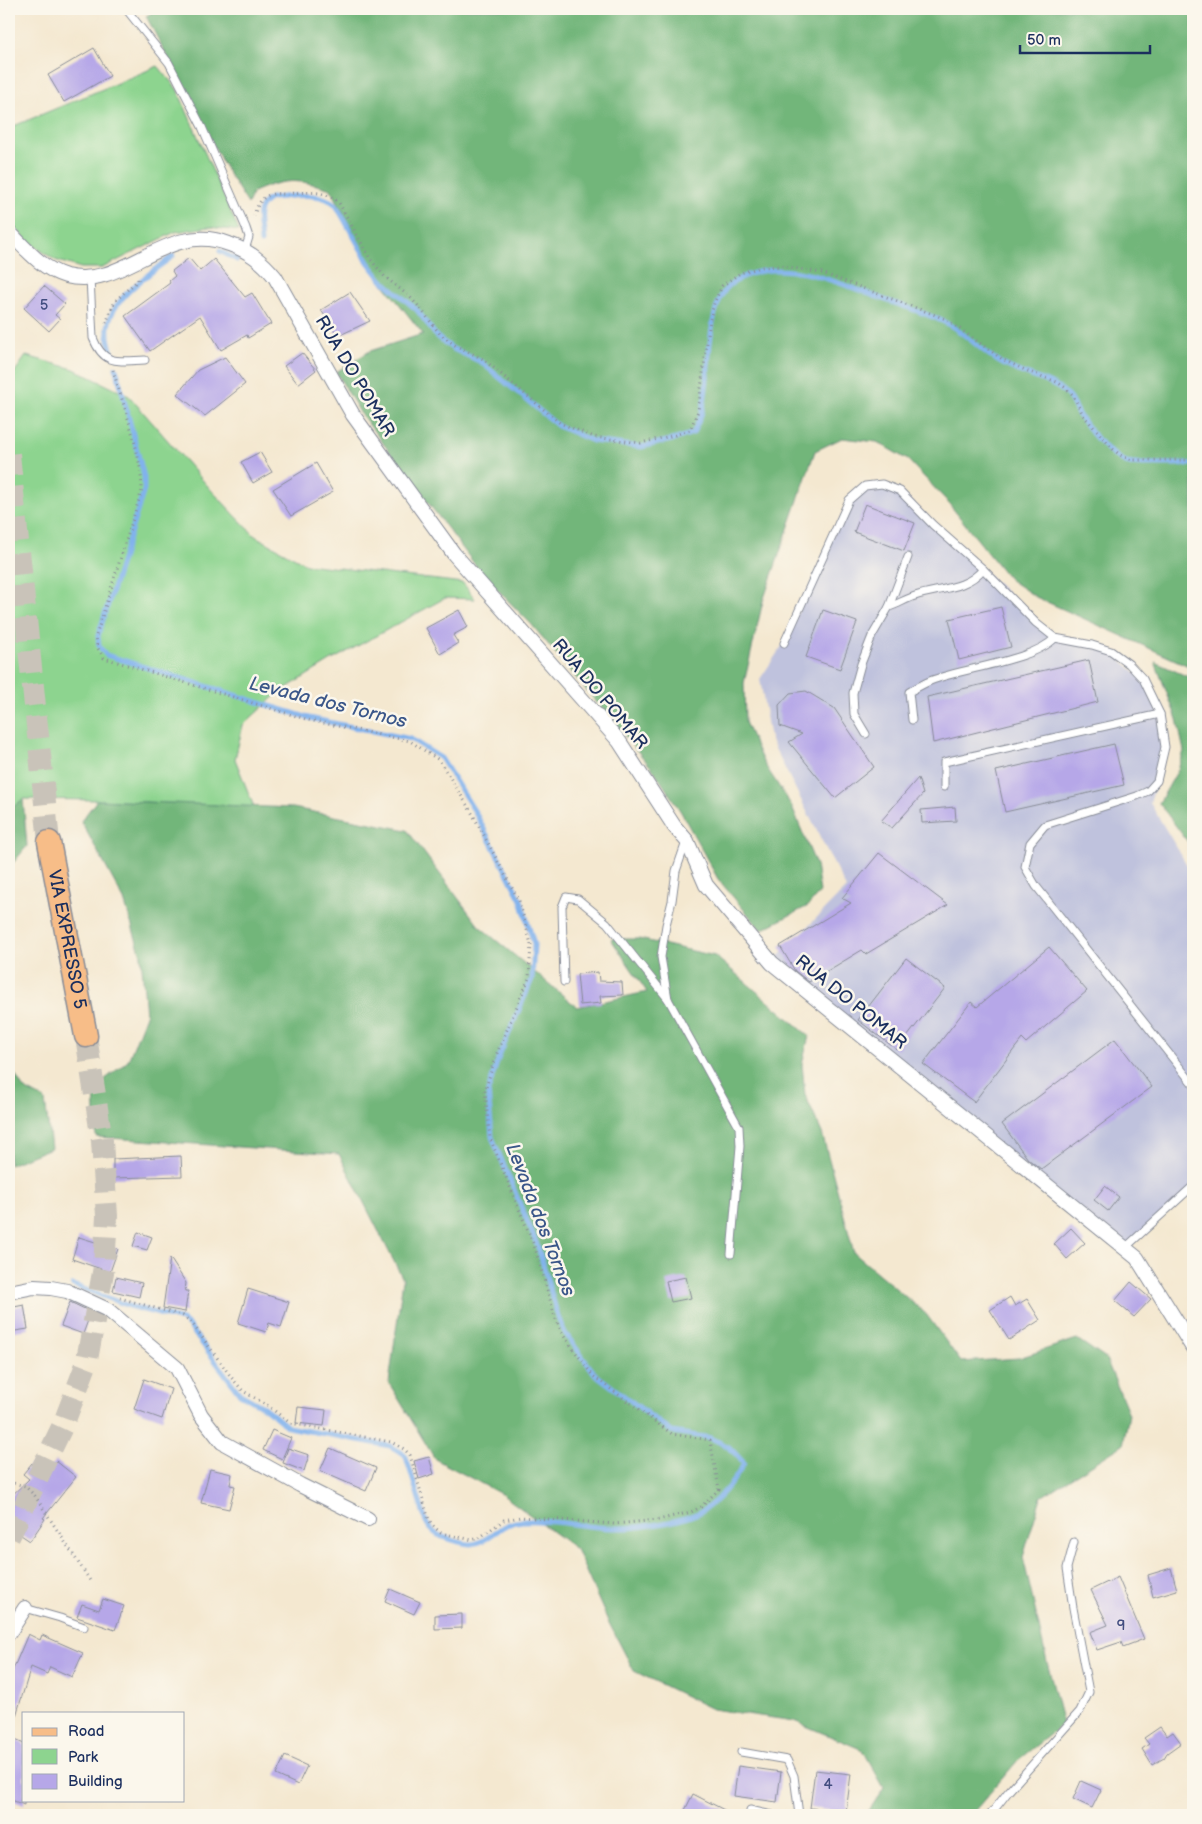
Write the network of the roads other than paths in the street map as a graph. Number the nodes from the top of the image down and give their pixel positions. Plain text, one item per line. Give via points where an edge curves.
1 (126, 9) edge
2 (9, 232) edge
3 (247, 243) junction
4 (90, 278) junction
5 (144, 360) dead end
6 (908, 557) dead end
7 (983, 569) junction
8 (889, 607) junction
9 (1055, 638) junction
10 (784, 643) dead end
11 (1160, 714) junction
12 (912, 720) dead end
13 (866, 734) dead end
14 (944, 787) dead end
15 (687, 841) junction
16 (49, 842) tunnel mouth
17 (564, 982) dead end
18 (668, 999) junction
19 (86, 1036) tunnel mouth
20 (1193, 1084) edge
21 (1193, 1186) edge
22 (1125, 1248) junction
23 (730, 1254) dead end
24 (9, 1292) edge
25 (1193, 1348) edge
26 (368, 1519) dead end
27 (1074, 1542) dead end
28 (25, 1608) joint
29 (84, 1627) dead end
30 (9, 1633) edge
31 (741, 1752) dead end
32 (750, 1810) dead end
33 (772, 1815) edge
34 (799, 1815) edge
35 (990, 1815) edge

1 - 3 lane via 169,63 202,127
2 - 4 street, RUA DO POMAR via 46,267 64,275
3 - 4 street, RUA DO POMAR via 190,238 102,276
3 - 15 street, RUA DO POMAR via 275,277 353,415 454,554 618,741
4 - 5 lane via 93,338 100,351 110,360
6 - 8 lane
7 - 8 lane via 963,585 915,596
7 - 9 lane
7 - 10 lane via 900,491 882,484 865,486 850,500
8 - 13 lane via 872,636 853,693 854,714
9 - 11 lane via 1110,652 1129,664 1143,679
9 - 12 lane via 1048,645 1025,654 930,681 909,692
11 - 14 lane via 944,762
11 - 20 lane via 1165,747 1157,781 1148,791 1131,799 1045,825 1030,843 1026,867 1036,886
15 - 18 lane via 676,871 662,957
15 - 22 street, RUA DO POMAR via 706,885 772,963
16 - 19 main road, VIA EXPRESSO 5
17 - 18 lane via 562,907 566,897 578,899 607,924
18 - 23 lane via 739,1127
21 - 22 lane
22 - 25 street, RUA DO POMAR via 1137,1258
24 - 26 street via 34,1287 51,1288 66,1291 108,1310 177,1368 201,1415 222,1442
27 - 35 lane via 1067,1568 1089,1692 1080,1711
28 - 29 lane
28 - 30 street
31 - 34 lane via 787,1760 794,1776
32 - 33 lane

